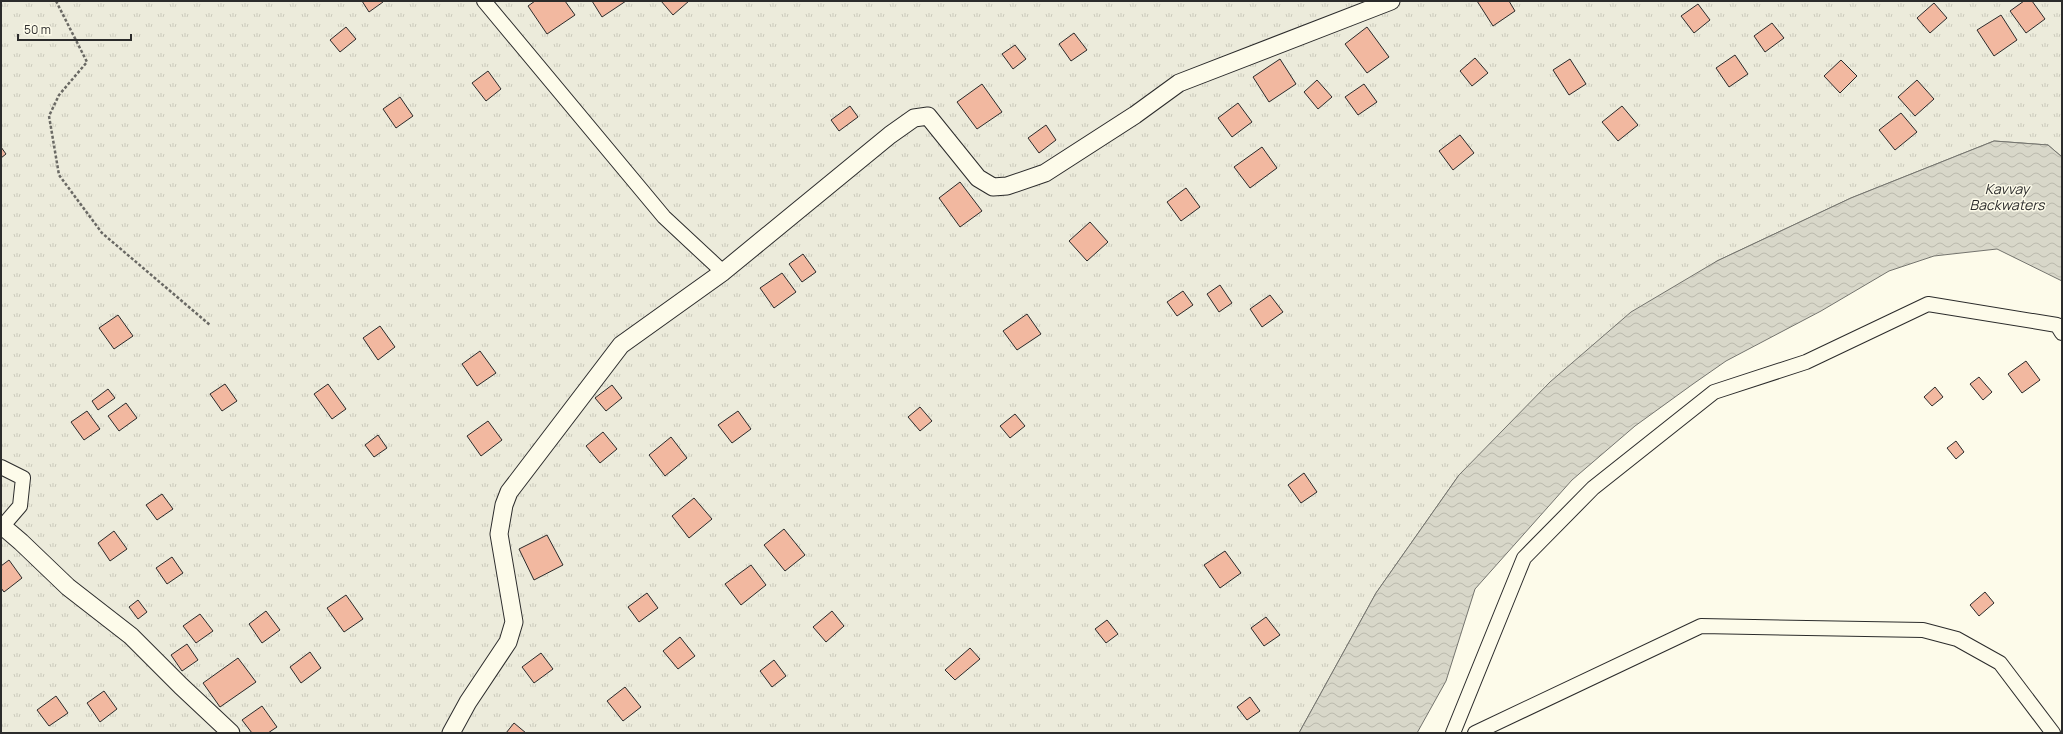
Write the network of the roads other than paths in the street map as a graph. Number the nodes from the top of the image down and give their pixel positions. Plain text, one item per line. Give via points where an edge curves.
1 (484, 1) edge
2 (1390, 1) edge
3 (723, 272) junction
4 (2062, 333) edge
5 (1, 467) edge
6 (2, 526) edge
7 (231, 733) edge
8 (451, 733) edge
9 (1453, 733) edge
10 (1475, 733) edge
11 (2053, 733) edge

1 - 3 street via 664,217
2 - 3 street via 1179,83 1045,173 1007,186 993,187 978,178 928,116 914,118
3 - 8 street via 621,345 509,492 499,534 514,622 508,642 468,702
4 - 9 street via 2057,325 1928,304 1806,362 1714,392 1592,488 1524,558
5 - 6 street via 23,478 20,506
6 - 7 street via 68,587 131,636
10 - 11 street via 1701,626 1923,630 1957,639 2000,663

